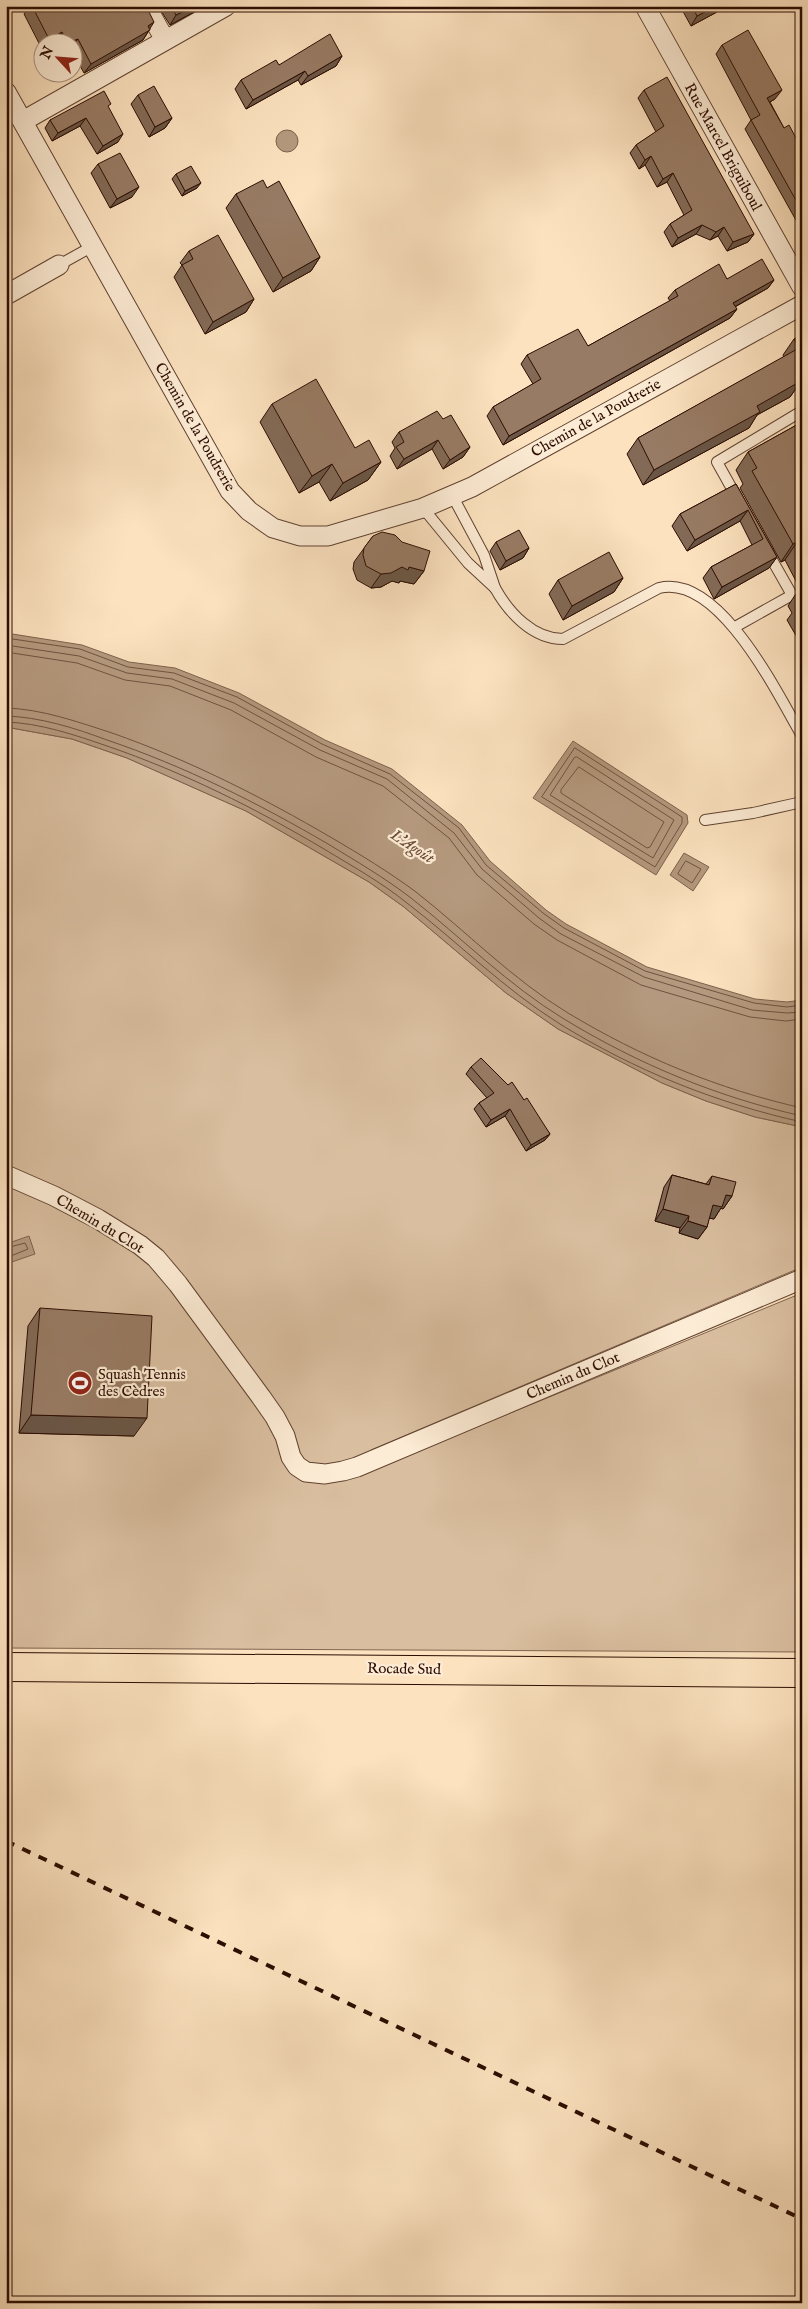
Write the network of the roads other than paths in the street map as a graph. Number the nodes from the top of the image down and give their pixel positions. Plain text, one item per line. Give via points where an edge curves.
1 (146, 6) edge
2 (226, 6) edge
3 (645, 6) edge
4 (165, 40) junction
5 (6, 92) edge
6 (23, 121) junction
7 (93, 246) junction
8 (59, 265) joint
9 (802, 287) edge
10 (8, 289) edge
11 (802, 305) edge
12 (802, 411) edge
13 (452, 495) junction
14 (741, 504) edge
15 (423, 508) junction
16 (764, 545) edge
17 (495, 588) junction
18 (735, 627) junction
19 (800, 730) edge
20 (802, 802) edge
21 (705, 820) dead end
22 (6, 1176) edge
23 (802, 1279) edge
24 (6, 1667) edge
25 (802, 1673) edge

1 - 4 street
2 - 4 street
3 - 9 street, Rue Marcel Briguiboul
4 - 6 street
5 - 6 street, Chemin de la Poudrerie
6 - 7 street, Chemin de la Poudrerie
7 - 8 lane
7 - 15 street, Chemin de la Poudrerie via 230,491 249,511 273,528 300,536 328,536
8 - 10 street
11 - 13 street, Chemin de la Poudrerie via 472,487
12 - 14 lane via 717,462
13 - 15 street, Chemin de la Poudrerie
13 - 17 lane via 484,554
15 - 17 lane via 468,563
16 - 18 lane via 792,595
17 - 18 lane via 505,604 532,631 551,639 563,639 659,588 671,585 687,589
18 - 19 lane
20 - 21 lane
22 - 23 street, Chemin du Clot via 98,1219 156,1258 256,1390 285,1436 308,1460 343,1471
24 - 25 main road, Rocade Sud

